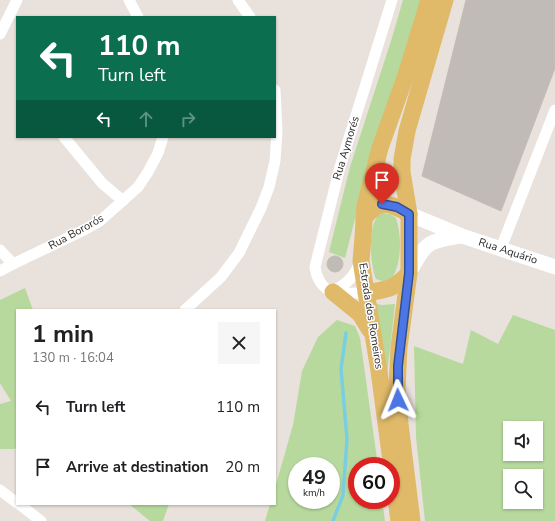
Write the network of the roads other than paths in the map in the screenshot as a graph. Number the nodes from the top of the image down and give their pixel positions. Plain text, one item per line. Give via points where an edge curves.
1 (17, 0) edge
2 (128, 0) edge
3 (138, 0) edge
4 (238, 0) edge
5 (392, 0) edge
6 (429, 0) edge
7 (445, 0) edge
8 (137, 16) edge
9 (138, 16) edge
10 (249, 16) edge
11 (0, 34) edge
12 (555, 110) edge
13 (65, 138) edge
14 (163, 138) edge
15 (276, 138) edge
16 (123, 200) junction
17 (409, 214) junction
18 (364, 218) junction
19 (462, 236) junction
20 (501, 248) junction
21 (0, 250) edge
22 (362, 261) junction
23 (12, 264) junction
24 (555, 267) edge
25 (0, 271) edge
26 (409, 273) junction
27 (333, 292) junction
28 (366, 293) junction
29 (186, 309) edge
30 (373, 334) junction
31 (0, 490) edge
32 (16, 502) edge
33 (21, 505) edge
34 (42, 521) edge
35 (399, 521) edge
36 (412, 521) edge

1 - 11 street
2 - 8 street
3 - 9 street
4 - 10 street
5 - 27 street, Rua Aymorés via 340,167 316,261 316,277
6 - 18 main road, Estrada dos Romeiros via 380,148
7 - 17 main road, Estrada dos Romeiros via 404,144 402,172
12 - 20 street
13 - 16 street via 102,183
14 - 16 street, Rua Bororós via 158,153 138,188
15 - 29 street via 269,187 239,253 221,277
16 - 23 street, Rua Bororós via 100,221
17 - 18 main road via 397,207 382,204 373,208
17 - 19 street, Rua Aquário
17 - 26 main road, Estrada dos Romeiros
18 - 22 main road, Estrada dos Romeiros
19 - 20 street, Rua Aquário
19 - 26 street via 441,238 432,242 425,247
20 - 24 street, Rua Aquário
21 - 23 street
22 - 27 street via 348,283
22 - 28 main road, Estrada dos Romeiros
23 - 25 street, Rua Bororós
26 - 28 main road via 391,288
26 - 36 main road, Estrada dos Romeiros via 397,388
27 - 28 street
27 - 30 main road via 360,314
28 - 30 main road, Estrada dos Romeiros
30 - 35 main road, Estrada dos Romeiros
31 - 32 street
33 - 34 street

